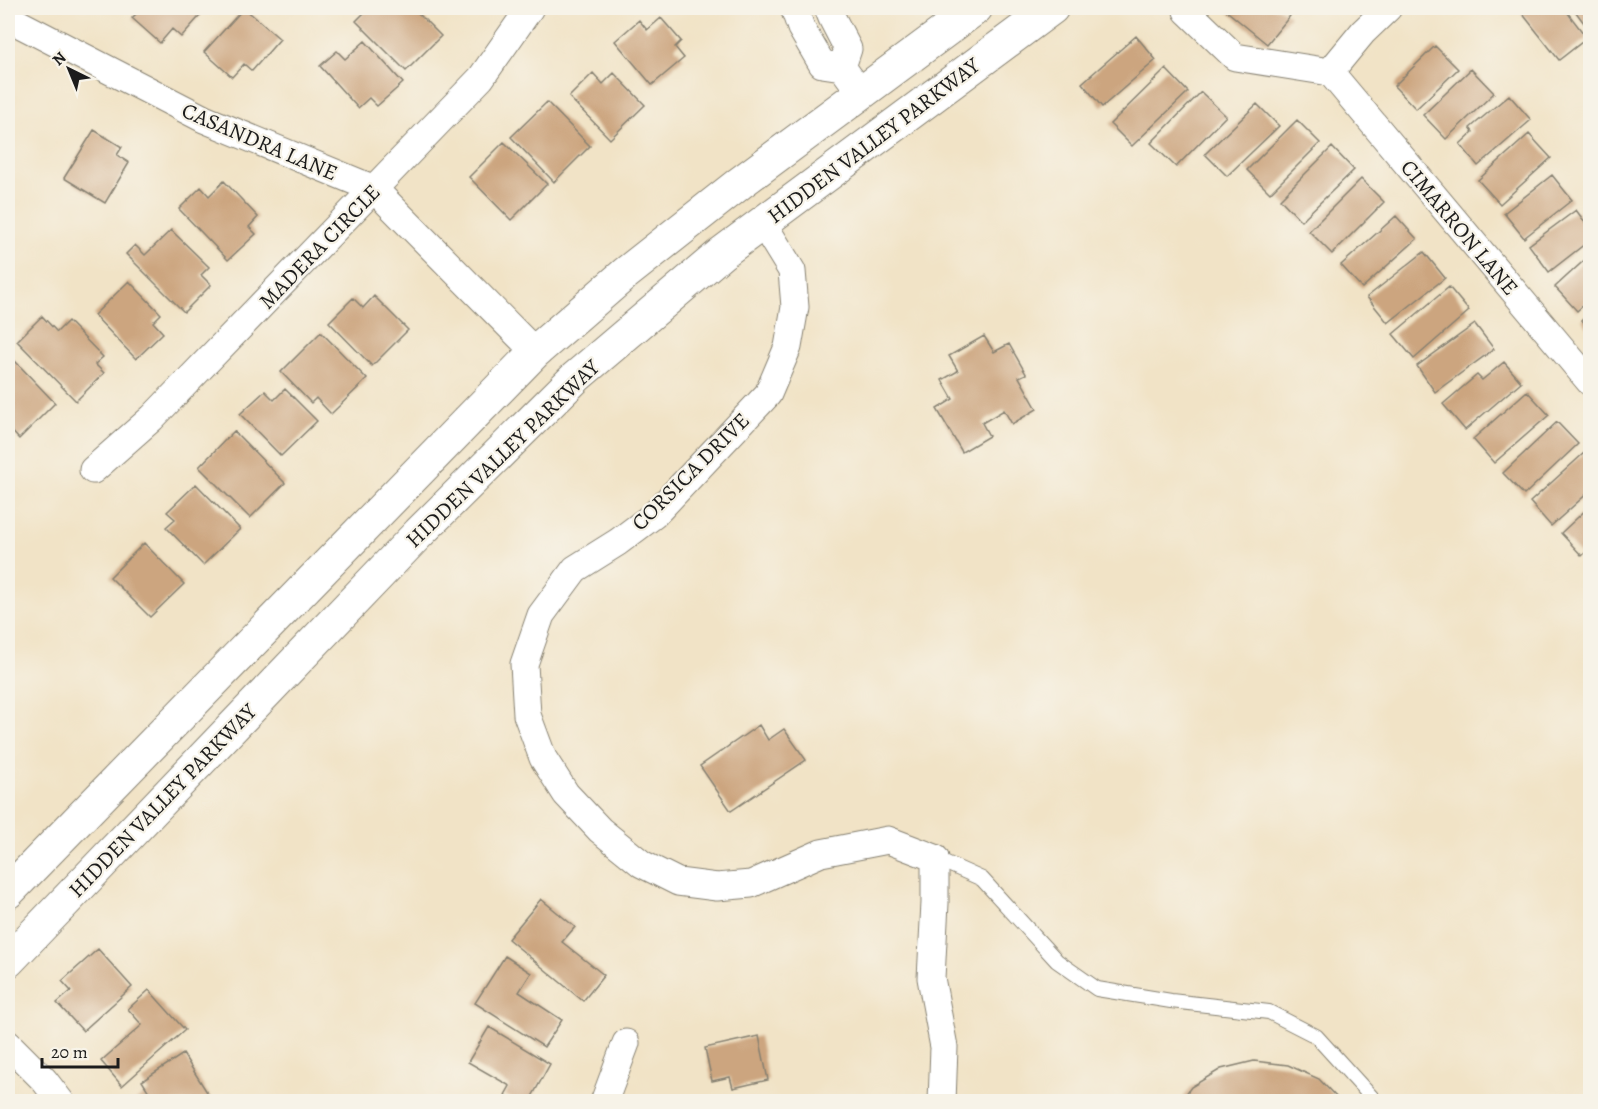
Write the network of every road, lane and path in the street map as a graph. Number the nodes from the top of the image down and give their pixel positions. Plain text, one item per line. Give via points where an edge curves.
1 (530, 8) edge
2 (794, 8) edge
3 (828, 8) edge
4 (976, 8) edge
5 (1052, 8) edge
6 (1388, 8) edge
7 (1187, 11) dead end
8 (8, 18) edge
9 (978, 61) junction
10 (842, 67) junction
11 (1330, 72) junction
12 (861, 93) junction
13 (374, 189) junction
14 (762, 222) junction
15 (722, 253) junction
16 (535, 352) junction
17 (1590, 382) edge
18 (93, 470) dead end
19 (419, 533) junction
20 (935, 858) junction
21 (8, 892) edge
22 (8, 961) edge
23 (626, 1043) dead end
24 (8, 1044) edge
25 (61, 1101) edge
26 (604, 1101) edge
27 (942, 1101) edge
28 (1376, 1101) edge

1 - 13 street, MADERA CIRCLE via 481,78
2 - 10 street via 822,64
3 - 10 street via 848,48
4 - 12 main road, HIDDEN VALLEY PARKWAY
5 - 9 main road, HIDDEN VALLEY PARKWAY
6 - 11 street
7 - 11 street via 1235,57
8 - 13 street, CASANDRA LANE via 204,119
9 - 12 main road via 931,74 891,101 877,105
9 - 14 main road, HIDDEN VALLEY PARKWAY
10 - 12 street
11 - 17 street, CIMARRON LANE
12 - 16 main road, HIDDEN VALLEY PARKWAY via 626,273
13 - 16 street, CASANDRA LANE
13 - 18 street, MADERA CIRCLE via 152,418
14 - 15 main road, HIDDEN VALLEY PARKWAY
14 - 20 street, CORSICA DRIVE via 792,271 795,307 788,347 768,394 654,515 575,569 540,615 524,664 527,715 543,758 566,794 600,830 642,864 678,882 717,887 751,884 821,853 888,840
15 - 16 main road via 679,262 578,346 557,356
15 - 19 main road, HIDDEN VALLEY PARKWAY via 576,377
16 - 19 main road via 533,376 525,396 428,495
16 - 21 main road, HIDDEN VALLEY PARKWAY
19 - 22 main road, HIDDEN VALLEY PARKWAY
20 - 27 street via 931,978 944,1047
20 - 28 lane via 982,879 1057,961 1097,989 1269,1012 1316,1036
23 - 26 street
24 - 25 street

